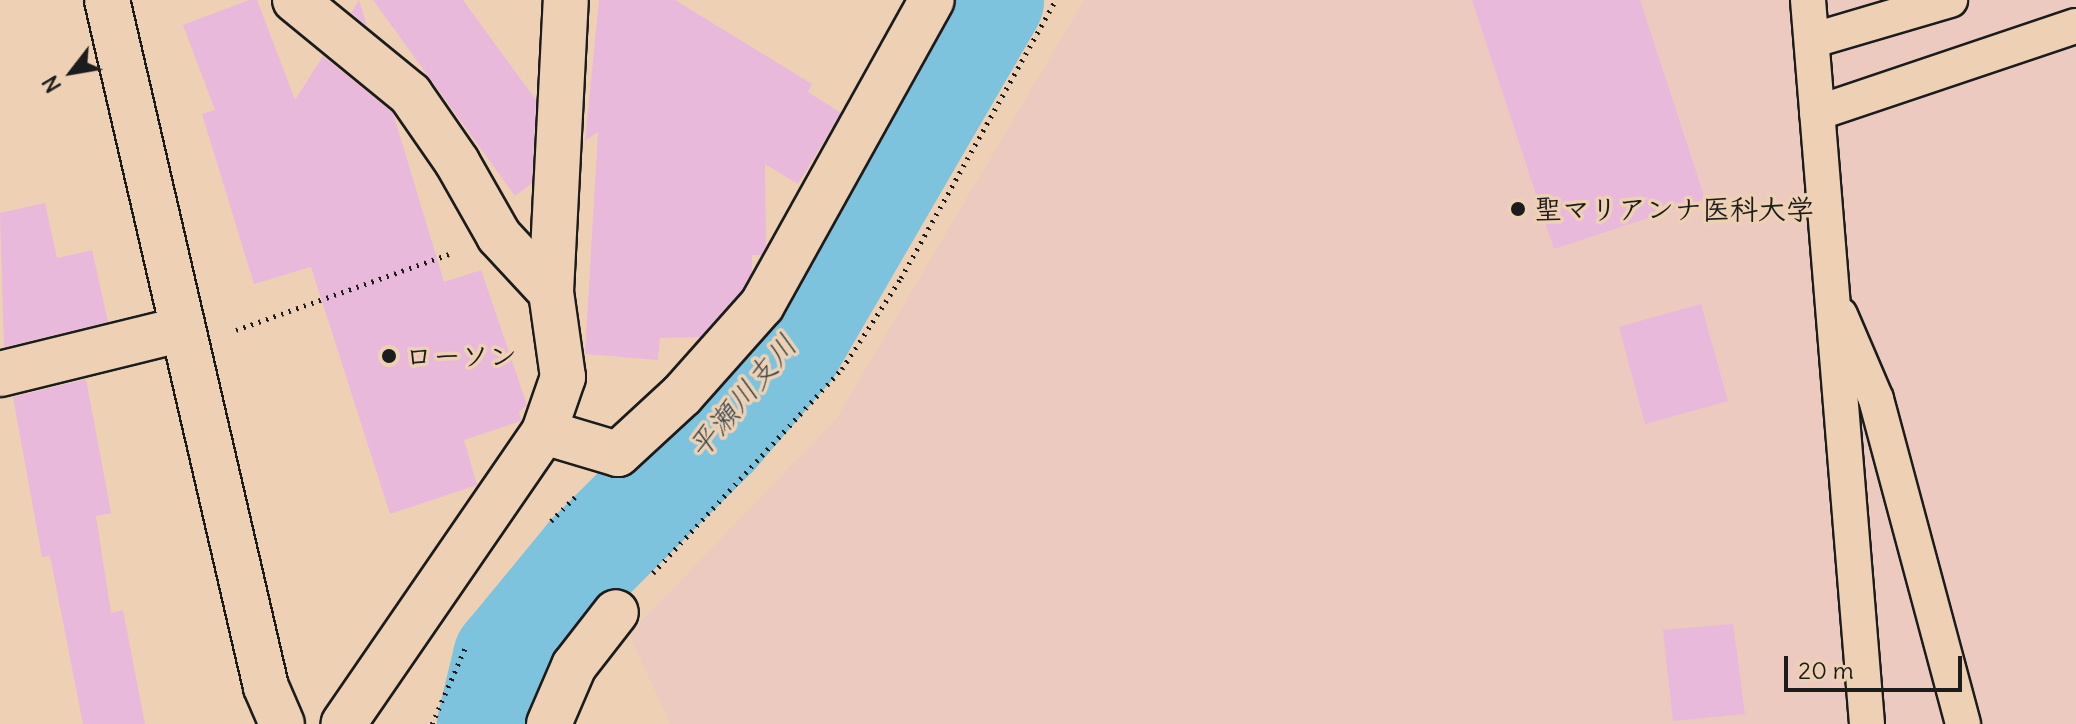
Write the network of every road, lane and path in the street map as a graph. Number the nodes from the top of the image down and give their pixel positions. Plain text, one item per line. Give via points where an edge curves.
1 (107, 0) edge
2 (295, 0) edge
3 (566, 0) edge
4 (932, 0) edge
5 (1056, 0) edge
6 (1808, 0) edge
7 (1950, 0) edge
8 (2076, 26) edge
9 (1814, 40) junction
10 (1817, 113) junction
11 (499, 236) junction
12 (1828, 287) junction
13 (551, 292) junction
14 (183, 329) junction
15 (229, 333) dead end
16 (0, 374) edge
17 (544, 432) junction
18 (618, 454) junction
19 (542, 530) dead end
20 (616, 612) joint
21 (471, 635) dead end
22 (282, 724) edge
23 (343, 724) edge
24 (432, 724) edge
25 (549, 724) edge
26 (1867, 724) edge
27 (1963, 724) edge

1 - 14 street
2 - 11 street via 410,94
3 - 13 street
4 - 18 street via 762,305 682,395
5 - 20 path via 901,278 842,369
6 - 9 lane
7 - 9 lane
8 - 10 lane
9 - 10 lane
10 - 12 lane
11 - 13 street
11 - 15 path
12 - 26 lane
12 - 27 lane via 1876,399
13 - 17 street via 563,377
14 - 16 street
14 - 22 street via 266,687
17 - 18 street
17 - 23 street
18 - 19 path
20 - 25 street via 574,666
21 - 24 path

